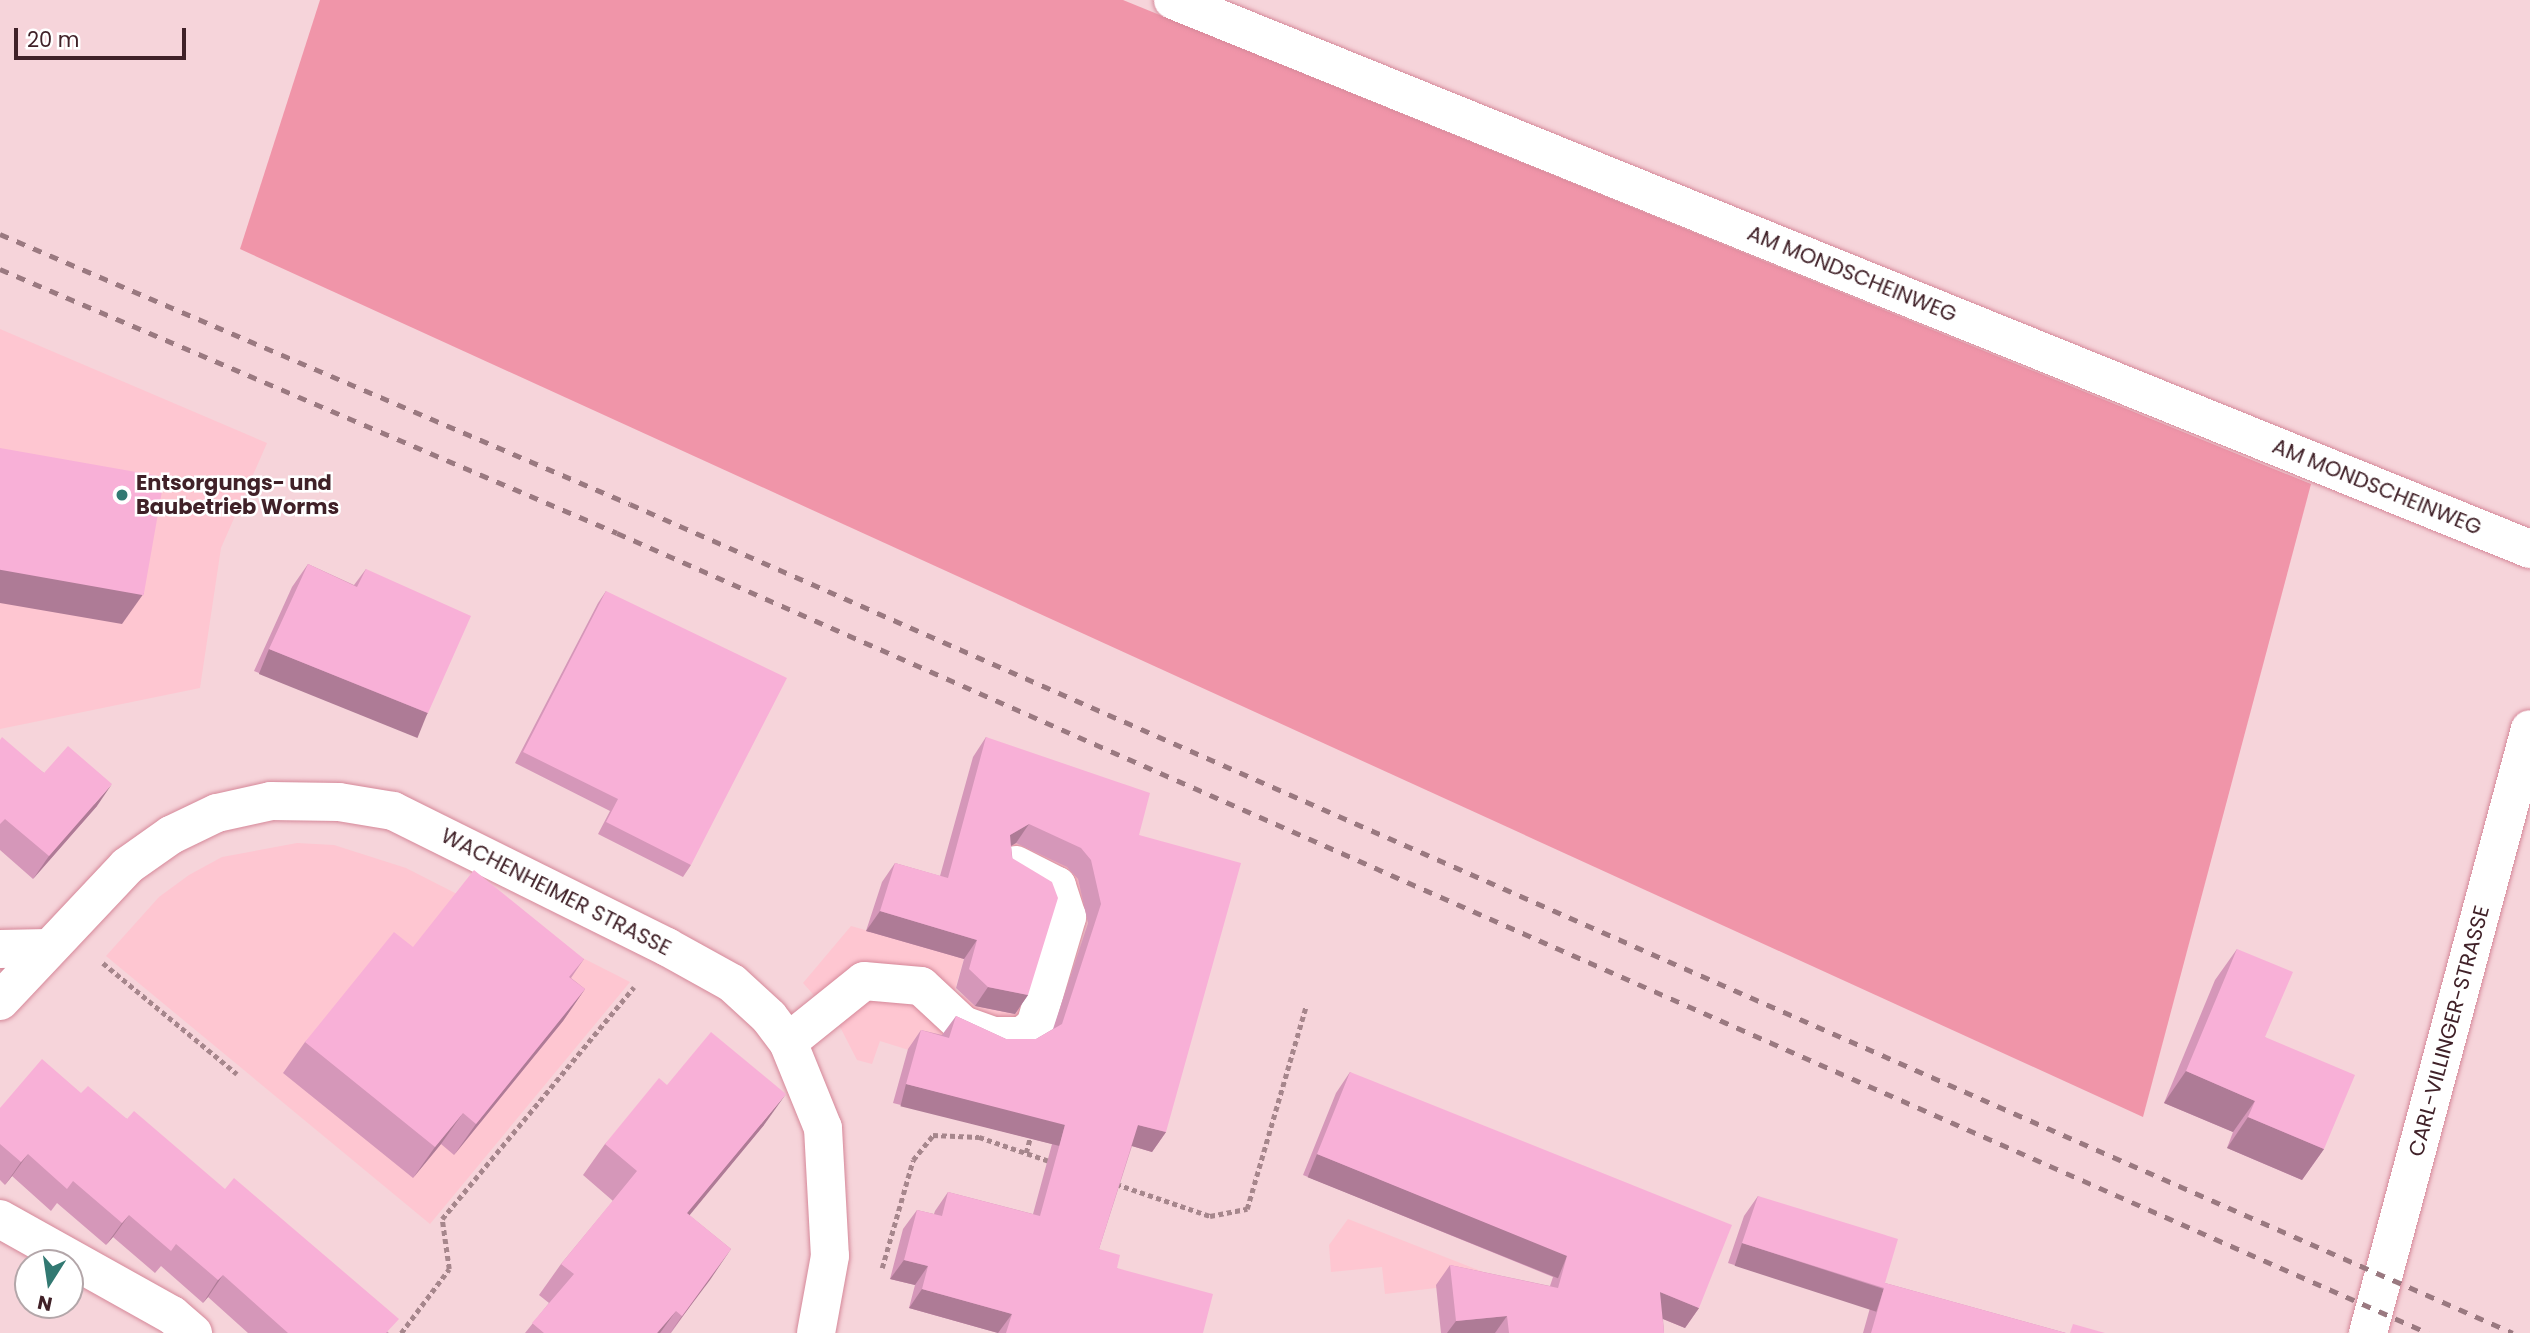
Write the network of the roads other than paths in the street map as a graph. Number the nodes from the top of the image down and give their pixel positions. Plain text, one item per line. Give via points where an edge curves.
1 (1174, 0) edge
2 (2530, 549) edge
3 (2530, 729) edge
4 (1016, 864) edge
5 (56, 939) junction
6 (0, 949) edge
7 (0, 1000) edge
8 (788, 1042) junction
9 (0, 1219) edge
10 (193, 1333) edge
11 (816, 1333) edge
12 (2368, 1333) edge

1 - 2 street, AM MONDSCHEINWEG
3 - 12 street, CARL-VILLINGER-STRASSE
4 - 8 street via 1057,886 1067,916 1035,1026 1023,1036 993,1036 963,1024 921,986 864,981
5 - 6 street
5 - 7 street, WACHENHEIMER STRASSE
5 - 8 street, WACHENHEIMER STRASSE via 127,866 205,818 271,801 339,802 393,811 667,947 752,998
8 - 11 street, WACHENHEIMER STRASSE via 823,1128 827,1158 830,1256
9 - 10 street

